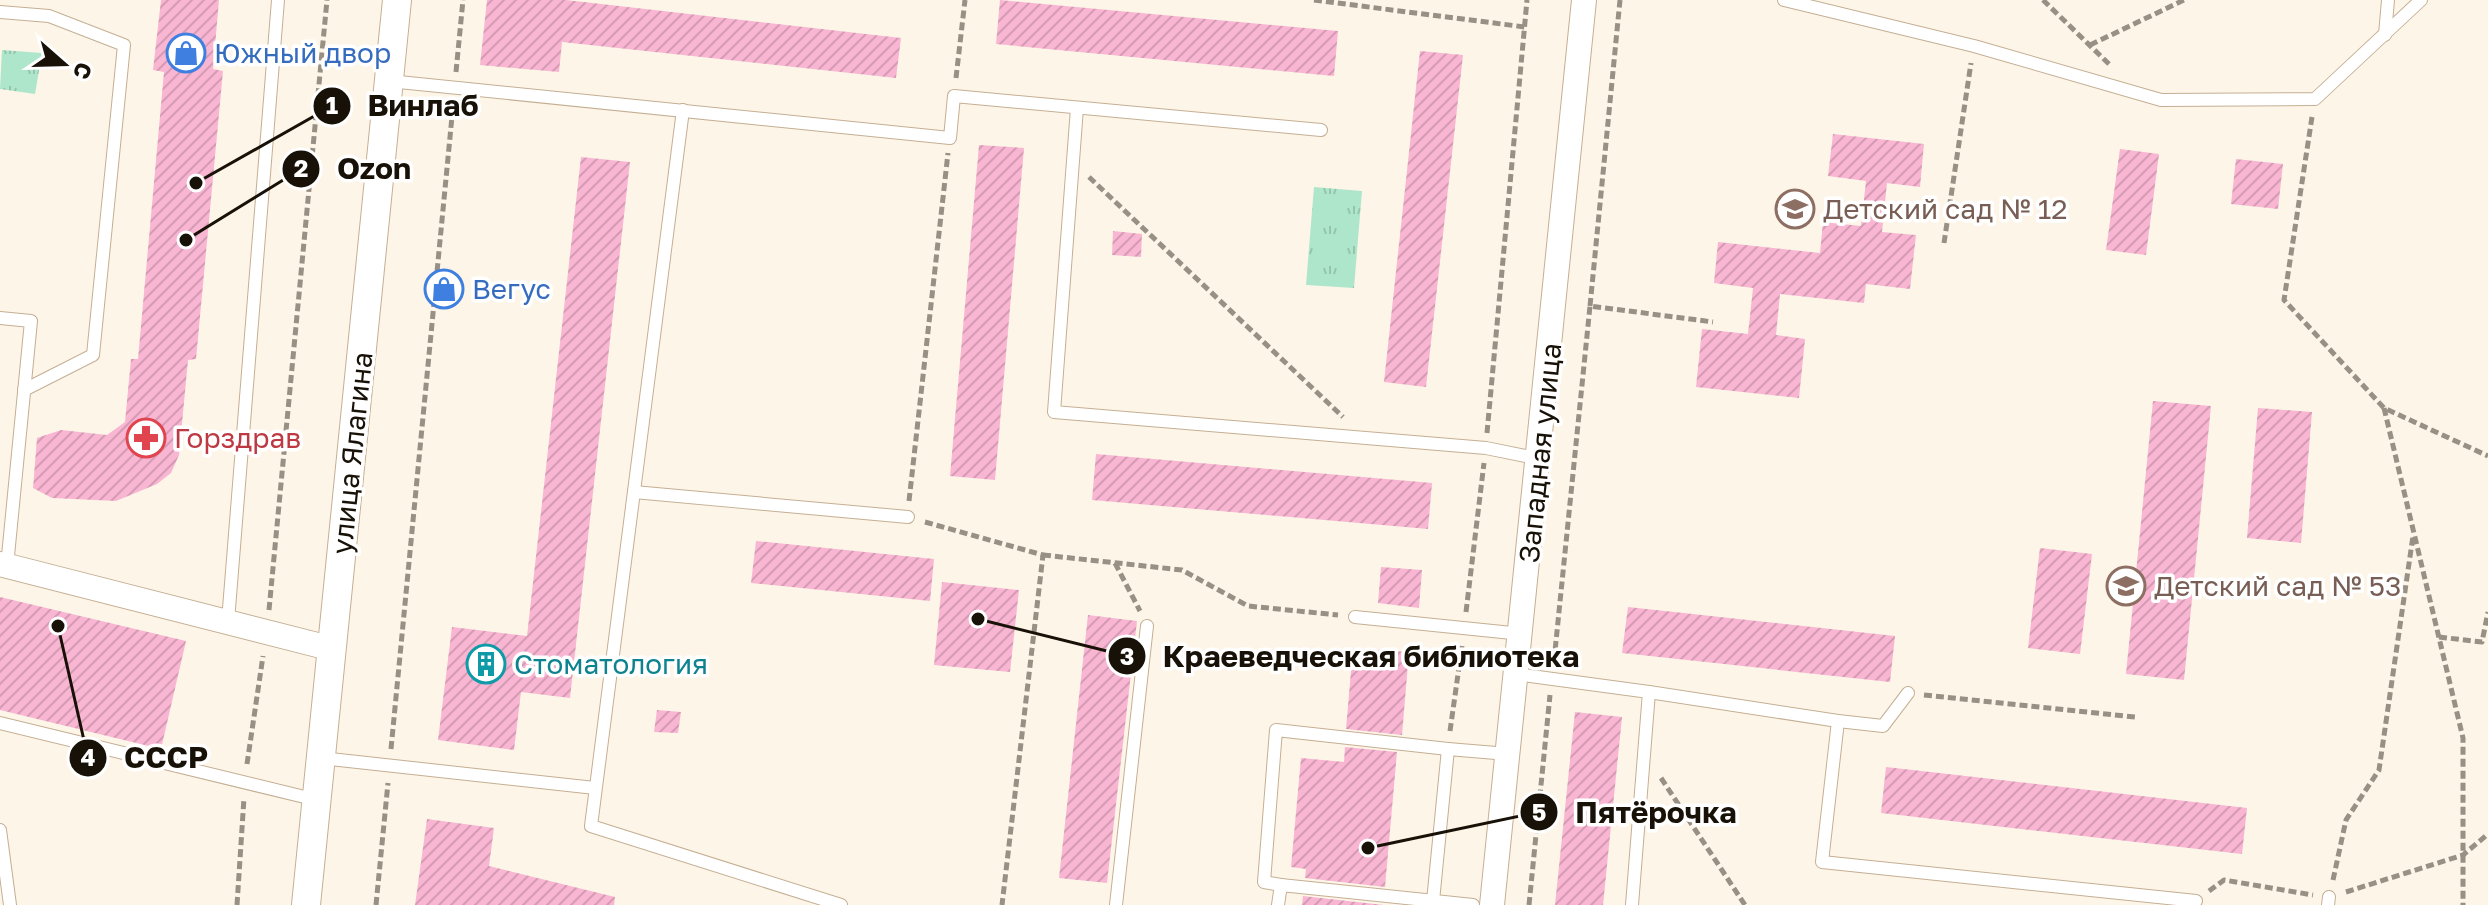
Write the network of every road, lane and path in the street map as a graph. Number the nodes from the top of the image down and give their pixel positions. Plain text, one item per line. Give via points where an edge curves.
1 (50, 0) edge
2 (278, 0) edge
3 (327, 0) edge
4 (397, 0) edge
5 (463, 0) edge
6 (965, 0) edge
7 (1314, 0) edge
8 (1527, 0) edge
9 (1584, 0) edge
10 (1620, 0) edge
11 (1784, 0) edge
12 (2043, 0) edge
13 (2184, 0) edge
14 (2388, 0) edge
15 (2421, 0) edge
16 (0, 12) edge
17 (49, 16) junction
18 (1525, 27) junction
19 (2385, 35) junction
20 (2090, 45) junction
21 (1974, 46) junction
22 (389, 81) junction
23 (454, 87) junction
24 (2141, 94) junction
25 (954, 96) junction
26 (2315, 99) junction
27 (1077, 108) junction
28 (683, 110) junction
29 (1321, 130) dead end
30 (950, 138) junction
31 (1073, 163) junction
32 (1944, 243) dead end
33 (1590, 306) junction
34 (0, 318) edge
35 (1713, 322) dead end
36 (24, 390) junction
37 (2384, 408) junction
38 (1365, 438) junction
39 (1486, 448) junction
40 (2488, 456) edge
41 (1540, 459) junction
42 (634, 492) junction
43 (908, 517) junction
44 (2413, 531) junction
45 (1043, 555) junction
46 (1115, 562) junction
47 (4, 565) edge
48 (2488, 612) edge
49 (1355, 617) joint
50 (228, 621) junction
51 (1147, 626) joint
52 (1464, 628) junction
53 (267, 632) junction
54 (1522, 634) junction
55 (2439, 637) junction
56 (333, 649) junction
57 (1516, 674) junction
58 (1552, 679) junction
59 (1649, 692) junction
60 (1908, 693) joint
61 (2135, 717) dead end
62 (1838, 721) junction
63 (0, 723) edge
64 (1448, 749) junction
65 (1643, 751) junction
66 (1508, 754) junction
67 (321, 758) junction
68 (390, 765) junction
69 (244, 785) junction
70 (595, 788) junction
71 (317, 800) junction
72 (0, 830) edge
73 (2488, 834) edge
74 (2463, 855) junction
75 (1281, 885) junction
76 (2129, 899) edge
77 (1433, 901) junction
78 (2196, 901) joint
79 (2328, 901) edge
80 (10, 905) edge
81 (237, 905) edge
82 (306, 905) edge
83 (376, 905) edge
84 (841, 905) edge
85 (1002, 905) edge
86 (1116, 905) edge
87 (1278, 905) edge
88 (1473, 905) edge
89 (1492, 905) edge
90 (1529, 905) edge
91 (1632, 905) edge
92 (1745, 905) edge
93 (2463, 905) edge

1 - 17 lane
2 - 50 lane
3 - 53 path
4 - 22 street, улица Ялагина
5 - 23 path
6 - 25 path
7 - 18 path
8 - 18 path
9 - 41 street, Западная улица
10 - 33 path
11 - 21 lane
12 - 20 path
13 - 20 path
14 - 19 lane
15 - 19 lane
16 - 17 lane
17 - 36 lane via 124,45 93,355
18 - 39 path
19 - 26 lane
20 - 24 path
21 - 24 lane
21 - 32 path
22 - 23 lane
22 - 56 street, улица Ялагина
23 - 28 lane
23 - 68 path
24 - 26 lane via 2161,100
25 - 27 lane
25 - 30 lane
26 - 37 path via 2284,300
27 - 29 lane
27 - 31 lane
28 - 30 lane
28 - 42 lane
30 - 43 path
31 - 38 path
31 - 38 lane via 1054,412
33 - 35 path
33 - 58 path
34 - 36 lane via 31,321
36 - 47 lane
37 - 40 path
37 - 44 path
38 - 39 lane
39 - 41 lane
39 - 52 path
41 - 54 street, Западная улица
42 - 43 lane
42 - 70 lane
43 - 45 path
44 - 55 path
44 - 79 path via 2379,770 2346,820
45 - 46 path
45 - 85 path
46 - 49 path via 1182,570 1248,606
46 - 51 path
47 - 50 street
48 - 55 path via 2482,642
49 - 52 lane
50 - 53 street
51 - 86 lane
52 - 54 lane
52 - 64 path
53 - 56 street
53 - 69 path
54 - 57 street, Западная улица
55 - 74 path via 2463,738
56 - 67 street, улица Ялагина
57 - 58 lane
57 - 66 street, Западная улица
58 - 59 lane
58 - 90 path
59 - 62 lane
59 - 65 lane
60 - 61 path
60 - 62 lane via 1883,726
62 - 76 lane via 1822,862
63 - 69 lane
64 - 66 lane
64 - 75 lane via 1276,730 1264,882
64 - 77 lane
65 - 91 lane
65 - 92 path
66 - 89 street, Западная улица
67 - 68 lane
67 - 71 street, улица Ялагина
68 - 70 lane
68 - 83 path
69 - 71 lane
69 - 81 path
70 - 84 lane via 591,826
71 - 82 street, улица Ялагина
72 - 80 lane
73 - 74 path
74 - 79 path
74 - 93 path
75 - 77 lane
75 - 87 lane
76 - 78 lane
77 - 88 lane
78 - 79 path via 2224,880

